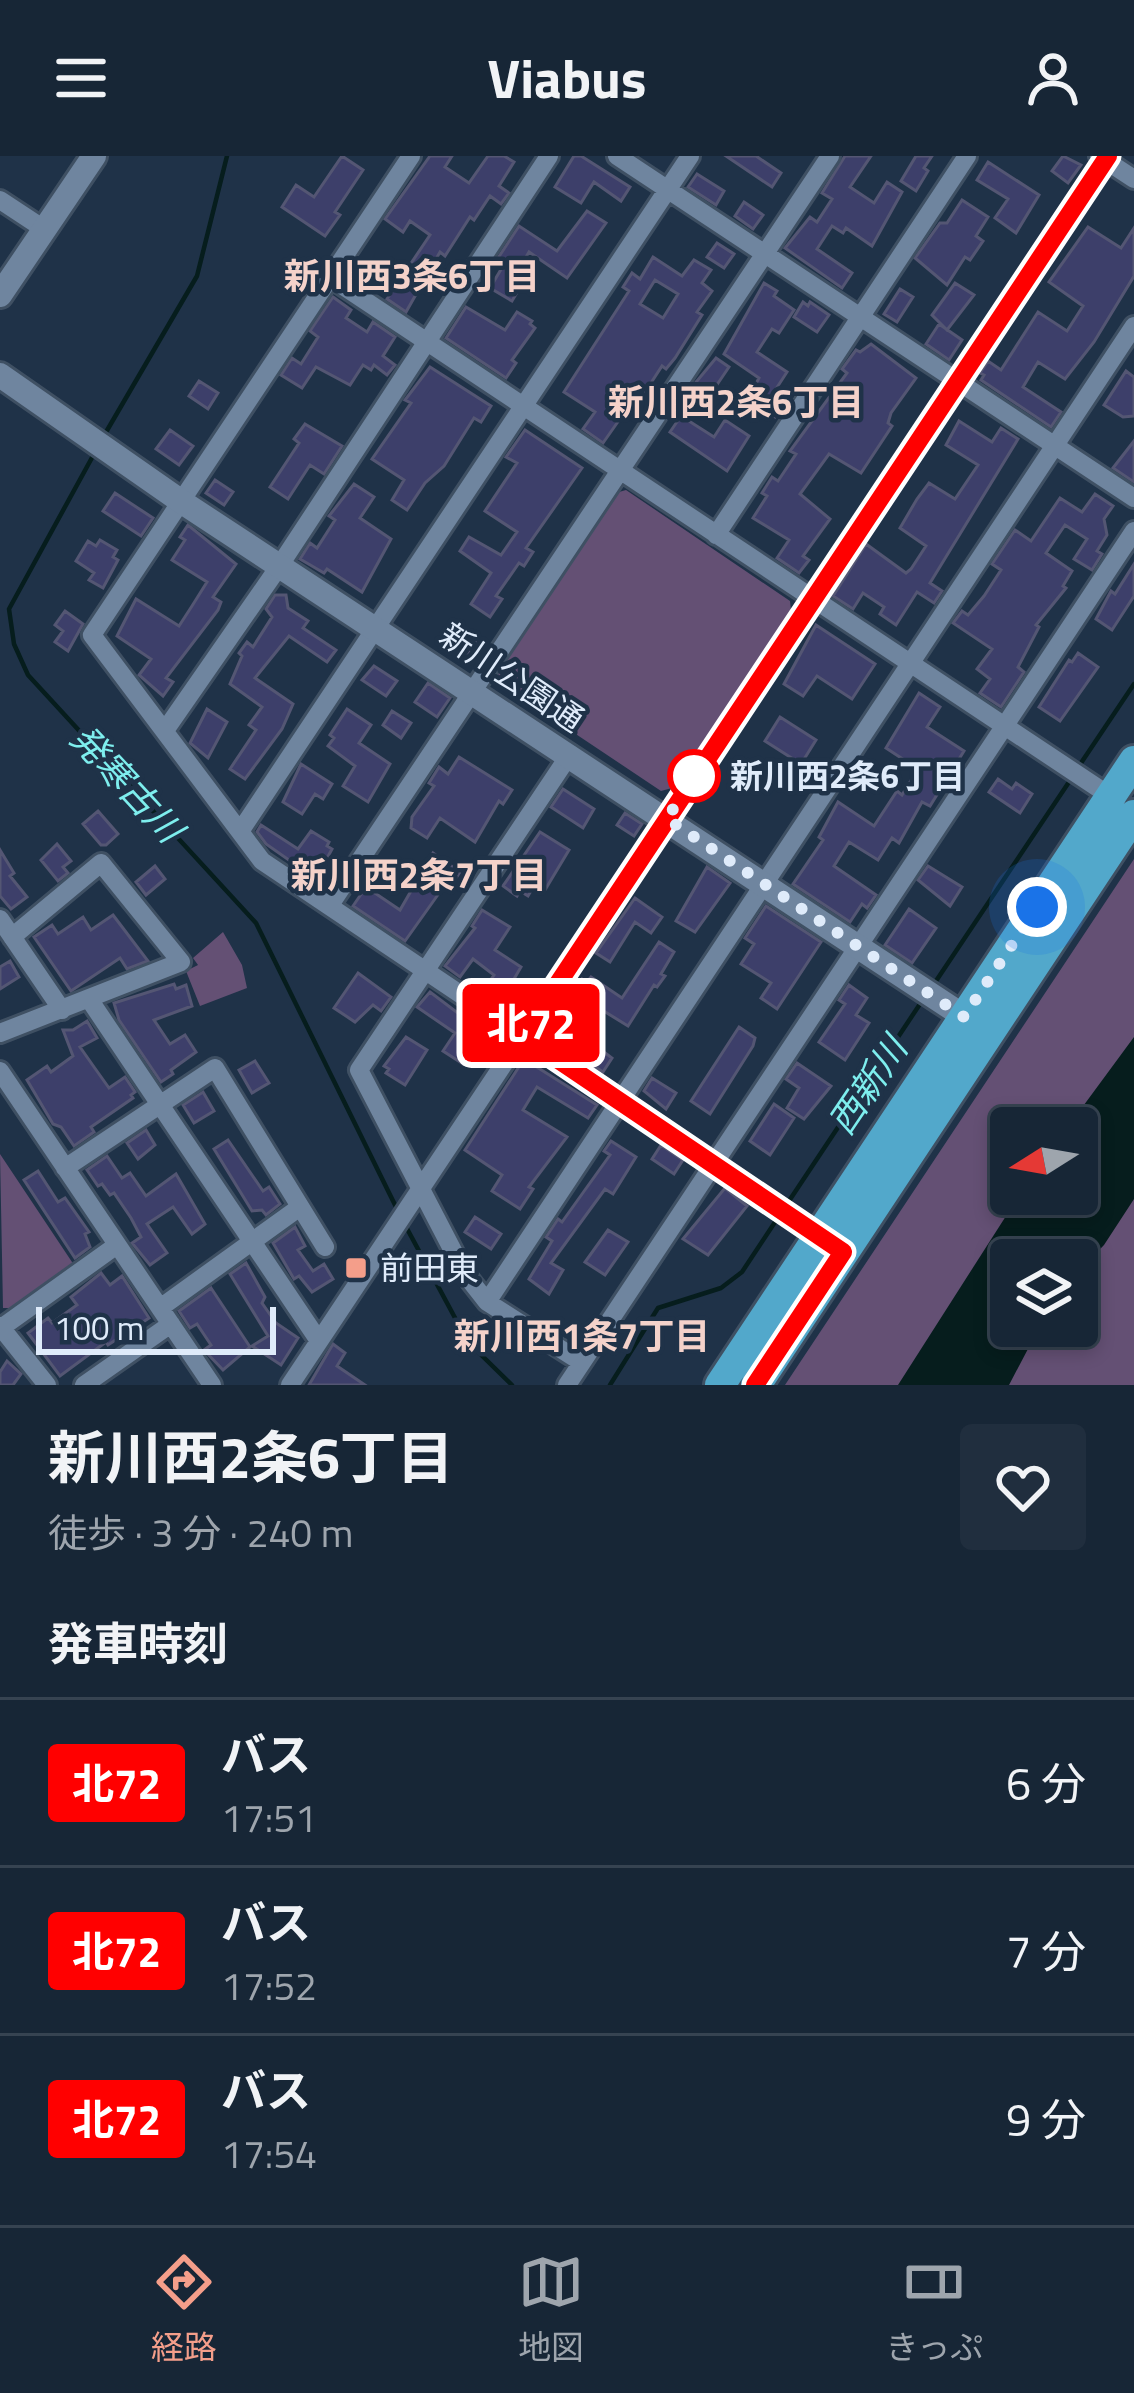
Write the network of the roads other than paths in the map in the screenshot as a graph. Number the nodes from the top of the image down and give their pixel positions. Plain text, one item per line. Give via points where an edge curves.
1 (94, 156) edge
2 (411, 156) edge
3 (549, 156) edge
4 (617, 156) edge
5 (689, 156) edge
6 (830, 156) edge
7 (967, 156) edge
8 (1104, 157) edge
9 (1134, 179) edge
10 (668, 189) junction
11 (0, 200) edge
12 (44, 229) junction
13 (766, 252) junction
14 (331, 278) junction
15 (0, 295) edge
16 (861, 317) junction
17 (1134, 326) edge
18 (426, 343) junction
19 (0, 375) edge
20 (958, 382) junction
21 (522, 408) junction
22 (1054, 446) junction
23 (619, 471) junction
24 (1134, 498) edge
25 (182, 502) junction
26 (1134, 531) edge
27 (716, 535) junction
28 (280, 565) junction
29 (812, 601) junction
30 (377, 627) junction
31 (909, 664) junction
32 (473, 690) junction
33 (1005, 727) junction
34 (166, 729) junction
35 (570, 754) junction
36 (1134, 761) edge
37 (1116, 801) edge
38 (667, 819) junction
39 (241, 830) junction
40 (764, 884) junction
41 (330, 905) junction
42 (0, 919) edge
43 (12, 937) junction
44 (860, 946) junction
45 (425, 971) junction
46 (89, 999) junction
47 (62, 1010) junction
48 (976, 1025) junction
49 (0, 1034) edge
50 (523, 1036) junction
51 (0, 1072) edge
52 (14, 1091) junction
53 (620, 1102) junction
54 (159, 1104) junction
55 (0, 1110) edge
56 (715, 1166) junction
57 (65, 1168) junction
58 (419, 1192) junction
59 (300, 1207) junction
60 (820, 1236) junction
61 (253, 1242) junction
62 (117, 1245) junction
63 (325, 1247) dead end
64 (487, 1302) junction
65 (165, 1316) junction
66 (1, 1327) edge
67 (319, 1341) junction
68 (580, 1362) junction
69 (47, 1385) edge
70 (84, 1385) edge
71 (212, 1385) edge
72 (290, 1385) edge
73 (567, 1385) edge
74 (720, 1385) edge
75 (755, 1385) edge

1 - 12 street
2 - 14 street
3 - 18 street
4 - 10 street
5 - 10 street
6 - 13 street
7 - 16 street
8 - 9 street
8 - 20 street
10 - 13 street
10 - 21 street
11 - 12 street
12 - 15 street
13 - 16 street
13 - 23 street
14 - 18 street
14 - 25 street
16 - 20 street
16 - 27 street
17 - 22 street
18 - 21 street
18 - 28 street
19 - 25 street, 新川公園通
20 - 22 street
20 - 29 street
21 - 23 street
21 - 30 street
22 - 24 street
22 - 31 street
23 - 27 street
23 - 32 street
25 - 28 street, 新川公園通
25 - 34 street via 92,635
26 - 33 street
27 - 29 street
28 - 30 street, 新川公園通
28 - 34 street
29 - 31 street
29 - 38 street
30 - 32 street, 新川公園通
30 - 39 street
31 - 33 street
31 - 40 street
32 - 35 street, 新川公園通
32 - 41 street
33 - 37 street
33 - 44 street
34 - 39 street
35 - 38 street, 新川公園通
35 - 45 street
36 - 37 main road
37 - 48 main road
38 - 40 street, 新川公園通
38 - 50 street
39 - 41 street via 262,861
40 - 44 street, 新川公園通
40 - 53 street
41 - 45 street
42 - 43 street
43 - 46 street via 100,863 181,962
43 - 47 street
44 - 48 street, 新川公園通
44 - 56 street
45 - 50 street
45 - 58 street via 359,1070
46 - 47 street
46 - 54 street
47 - 49 street
48 - 60 main road
50 - 53 street
50 - 58 street
51 - 52 street
52 - 55 street
52 - 57 street
53 - 56 street
53 - 64 street
54 - 57 street
54 - 59 street via 214,1068
54 - 61 street
56 - 60 street
56 - 68 street
57 - 62 street
58 - 64 street
58 - 67 street
59 - 61 street
59 - 63 street
60 - 74 main road
60 - 75 main road
61 - 65 street
61 - 67 street
62 - 65 street
62 - 66 street
64 - 68 street
65 - 70 street
65 - 71 street
66 - 69 street
67 - 72 street
68 - 73 street

